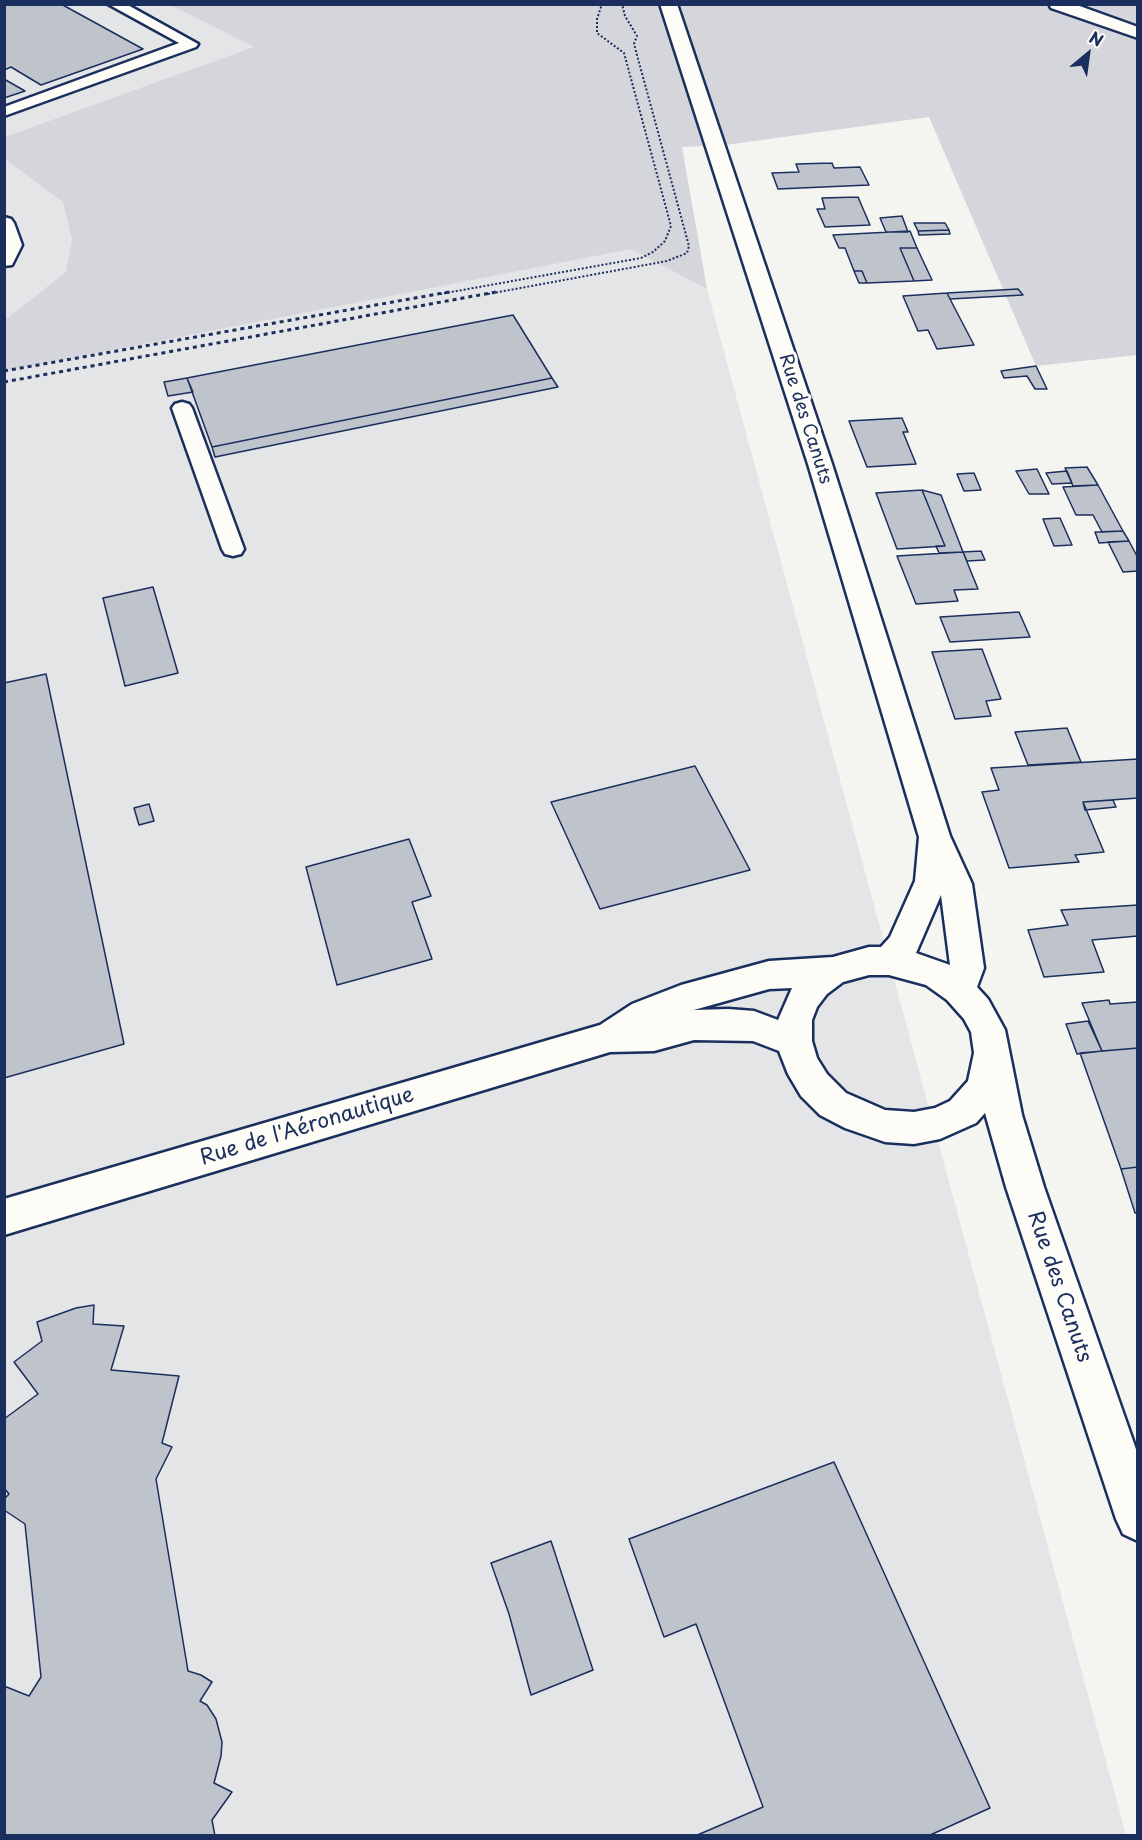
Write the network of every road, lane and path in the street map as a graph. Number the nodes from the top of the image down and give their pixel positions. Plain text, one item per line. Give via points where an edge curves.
1 (115, 4) edge
2 (602, 4) edge
3 (622, 4) edge
4 (668, 4) edge
5 (1057, 4) edge
6 (1105, 4) edge
7 (1137, 15) edge
8 (1137, 33) edge
9 (4, 112) edge
10 (4, 223) edge
11 (4, 260) edge
12 (4, 371) edge
13 (4, 382) edge
14 (183, 408) dead end
15 (233, 549) dead end
16 (934, 836) junction
17 (889, 961) junction
18 (833, 971) junction
19 (959, 990) junction
20 (610, 1036) junction
21 (794, 1041) junction
22 (992, 1053) junction
23 (4, 1217) edge
24 (1137, 1519) edge

1 - 9 lane via 191,44
2 - 12 path via 597,33 624,53 671,226 665,241 653,252 641,258
3 - 13 path via 637,36 634,44 689,246 687,253 666,261
4 - 16 main road, Rue des Canuts via 824,476
5 - 8 main road
6 - 7 main road
10 - 11 main road via 10,245
14 - 15 lane
16 - 17 main road, Rue des Canuts via 931,881 903,945
16 - 19 main road, Rue des Canuts via 956,884 967,968
17 - 18 main road via 869,961
17 - 19 main road via 938,975
18 - 20 main road, Rue de l'Aéronautique via 769,975 681,999 644,1014
18 - 21 main road via 802,1000 795,1020
19 - 22 main road via 976,1008 988,1030
20 - 21 main road, Rue de l'Aéronautique via 654,1036 694,1025 728,1024 754,1026
20 - 23 main road, Rue de l'Aéronautique
21 - 22 main road via 805,1071 834,1104 885,1126 914,1128 940,1123 963,1112 985,1088
22 - 24 main road, Rue des Canuts via 1004,1115 1025,1187

